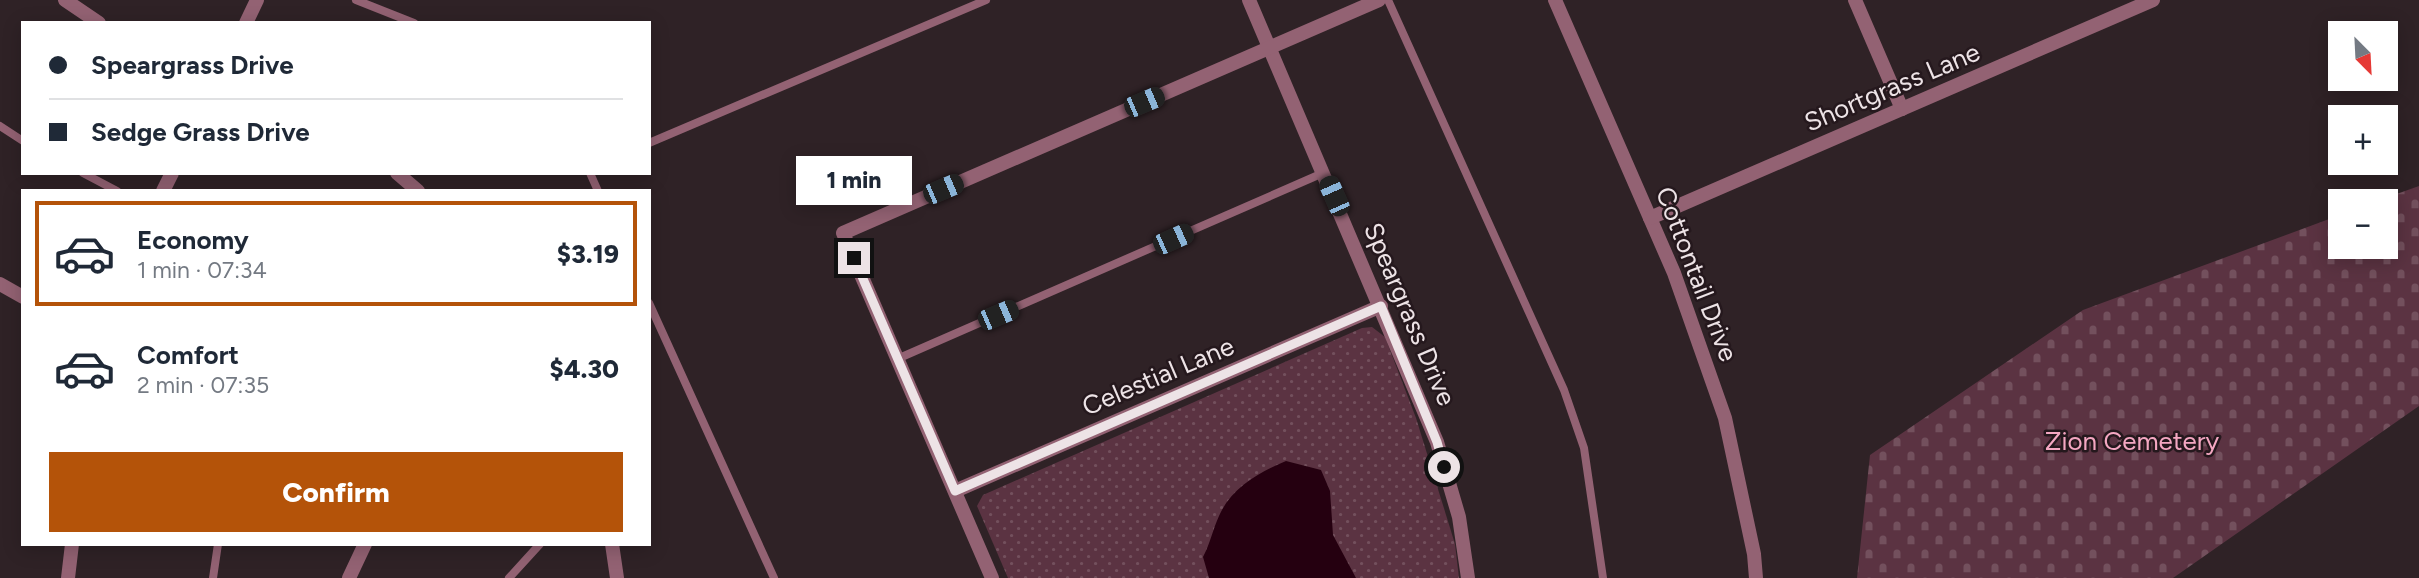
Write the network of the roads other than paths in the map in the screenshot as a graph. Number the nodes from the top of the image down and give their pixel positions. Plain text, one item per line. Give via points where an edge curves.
1 (65, 0) edge
2 (257, 0) edge
3 (356, 0) edge
4 (986, 0) edge
5 (1249, 0) edge
6 (1379, 0) edge
7 (1388, 0) edge
8 (1555, 0) edge
9 (1855, 0) edge
10 (2153, 0) edge
11 (96, 21) edge
12 (247, 21) edge
13 (409, 21) edge
14 (1269, 48) junction
15 (1902, 109) junction
16 (0, 126) edge
17 (21, 140) edge
18 (651, 142) edge
19 (1323, 173) junction
20 (87, 175) edge
21 (399, 175) edge
22 (113, 189) edge
23 (416, 189) edge
24 (1650, 218) junction
25 (1, 286) edge
26 (21, 296) edge
27 (1381, 306) junction
28 (651, 307) edge
29 (897, 359) junction
30 (955, 491) junction
31 (72, 546) edge
32 (218, 546) edge
33 (364, 546) edge
34 (538, 546) edge
35 (612, 546) edge
36 (68, 578) edge
37 (213, 578) edge
38 (349, 578) edge
39 (509, 578) edge
40 (617, 578) edge
41 (774, 578) edge
42 (992, 578) edge
43 (1468, 578) edge
44 (1603, 578) edge
45 (1756, 578) edge

1 - 11 street
2 - 12 street
3 - 13 lane
4 - 18 lane
5 - 14 street, Speargrass Drive
6 - 14 street
7 - 44 lane via 1564,390 1584,448
8 - 24 street, Cottontail Drive
9 - 15 street
10 - 15 street, Shortgrass Lane
14 - 19 street, Speargrass Drive
14 - 29 street via 843,233
15 - 24 street, Shortgrass Lane
16 - 17 lane
19 - 27 street, Speargrass Drive
19 - 29 lane
20 - 22 lane
21 - 23 street
24 - 45 street, Cottontail Drive via 1674,272 1725,418
25 - 26 street
27 - 30 street, Celestial Lane
27 - 43 street, Speargrass Drive via 1437,442 1459,517
28 - 41 lane
29 - 30 street
30 - 42 street
31 - 36 street
32 - 37 lane
33 - 38 street
34 - 39 lane
35 - 40 street

